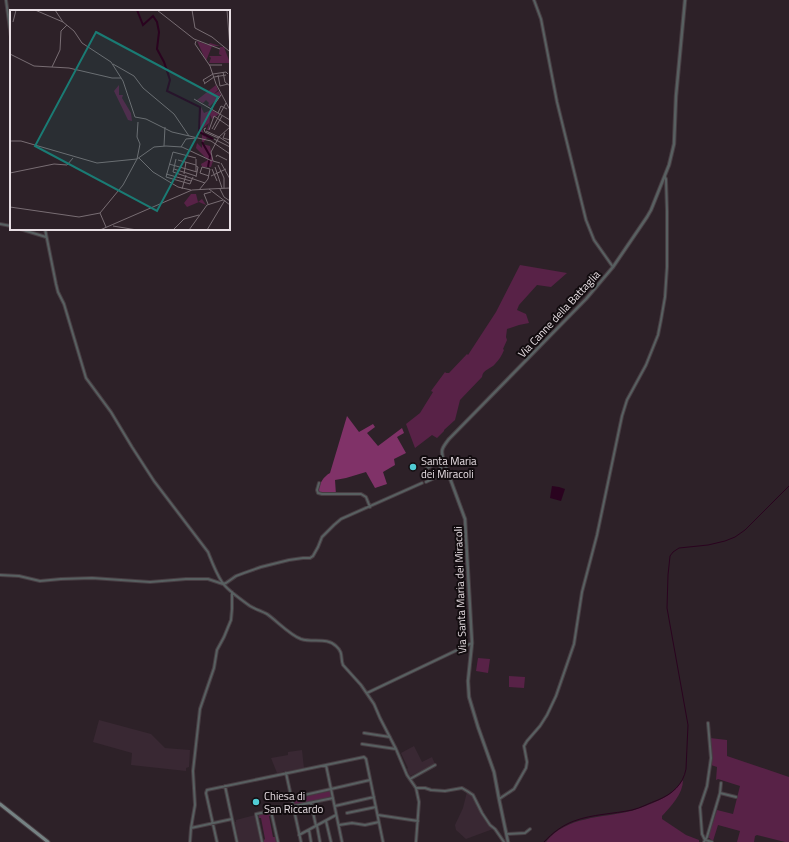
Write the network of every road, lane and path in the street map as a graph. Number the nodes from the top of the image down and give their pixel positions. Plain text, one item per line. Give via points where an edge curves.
1 (6, 0) edge
2 (534, 0) edge
3 (685, 0) edge
4 (10, 30) edge
5 (664, 176) junction
6 (0, 224) edge
7 (10, 226) edge
8 (23, 230) edge
9 (45, 230) edge
10 (46, 237) junction
11 (613, 267) junction
12 (442, 456) joint
13 (447, 472) junction
14 (431, 479) junction
15 (426, 482) dead end
16 (319, 483) dead end
17 (422, 483) dead end
18 (370, 507) junction
19 (0, 575) edge
20 (223, 584) junction
21 (231, 591) junction
22 (472, 643) junction
23 (367, 693) junction
24 (708, 723) dead end
25 (364, 733) dead end
26 (390, 736) junction
27 (362, 744) dead end
28 (396, 749) junction
29 (326, 765) junction
30 (435, 765) dead end
31 (286, 773) junction
32 (410, 779) junction
33 (370, 780) junction
34 (721, 784) dead end
35 (225, 786) junction
36 (416, 788) junction
37 (331, 789) junction
38 (720, 793) junction
39 (736, 797) dead end
40 (291, 798) junction
41 (333, 798) junction
42 (374, 798) junction
43 (499, 800) junction
44 (311, 803) junction
45 (0, 804) edge
46 (334, 806) junction
47 (293, 807) junction
48 (376, 807) junction
49 (271, 811) junction
50 (347, 813) dead end
51 (336, 815) junction
52 (378, 815) junction
53 (232, 819) junction
54 (326, 821) junction
55 (379, 822) junction
56 (418, 822) junction
57 (213, 824) junction
58 (338, 825) junction
59 (316, 826) junction
60 (191, 828) junction
61 (530, 829) dead end
62 (309, 830) junction
63 (507, 834) junction
64 (299, 835) junction
65 (503, 841) edge
66 (705, 841) edge
67 (48, 842) edge
68 (190, 842) edge
69 (217, 842) edge
70 (237, 842) edge
71 (262, 842) edge
72 (278, 842) edge
73 (301, 842) edge
74 (311, 842) edge
75 (320, 842) edge
76 (331, 842) edge
77 (342, 842) edge
78 (379, 842) edge
79 (383, 842) edge
80 (416, 842) edge
81 (498, 842) edge
82 (508, 842) edge
83 (712, 842) edge

1 - 4 street
2 - 11 street via 541,19 557,102 586,220 594,240
3 - 5 street, Via Canne della Battaglia via 674,144
5 - 11 street, Via Canne della Battaglia via 651,210
5 - 43 street via 667,267 664,306 659,328 646,365 625,406 582,592 574,644 547,715 524,746 527,764 524,772 514,789
6 - 7 street
8 - 10 street
9 - 10 street
10 - 20 street via 58,292 86,378 111,412 154,482 206,548
11 - 12 street, Via Canne della Battaglia via 586,300 449,439 441,451
12 - 13 street, Via Santa Maria dei Miracoli
13 - 14 street
13 - 14 street via 442,470 438,462 426,469
13 - 22 street, Via Santa Maria dei Miracoli via 465,519
14 - 15 street
16 - 18 street via 318,493 362,494
17 - 18 street
18 - 20 street via 334,525 322,537 310,558 261,567
19 - 20 street via 40,581 92,578 150,582 208,579
20 - 21 street
21 - 23 street via 297,637 329,641 334,644 342,653 343,665
21 - 60 street via 231,620 216,650 214,668 200,709 193,771 195,805
22 - 23 street
22 - 43 street, Via Santa Maria dei Miracoli via 469,697 494,772
23 - 26 street
24 - 66 street via 711,758 707,786 700,807
25 - 26 street
26 - 28 street
27 - 28 street
28 - 32 street
29 - 31 street
29 - 33 street via 364,757
29 - 37 street
30 - 32 street
31 - 35 street
31 - 40 street
32 - 36 street
33 - 37 street
33 - 42 street
34 - 38 street
35 - 53 street
35 - 57 street via 207,790 206,793
36 - 56 street via 419,802
36 - 65 street via 445,791 462,788 467,791 473,795 486,819
37 - 40 street
37 - 41 street
38 - 39 street
38 - 66 street
40 - 47 street
41 - 44 street
41 - 46 street
42 - 46 street
42 - 48 street
43 - 63 street, Via Santa Maria dei Miracoli
44 - 47 street
44 - 59 street
45 - 67 main road
46 - 51 street
47 - 49 street
47 - 64 street
48 - 50 street
48 - 52 street
49 - 71 street via 256,814
49 - 72 street
51 - 54 street
51 - 58 street
52 - 55 street
52 - 56 street
53 - 57 street
53 - 70 street
54 - 59 street
54 - 76 street
55 - 58 street via 366,825 352,822
55 - 79 street
56 - 80 street
57 - 60 street
57 - 69 street
58 - 77 street
59 - 62 street
59 - 75 street
60 - 68 street
61 - 63 street
62 - 64 street
62 - 74 street
63 - 82 street, Via Santa Maria dei Miracoli
64 - 73 street
65 - 81 street
66 - 83 street
78 - 79 street

